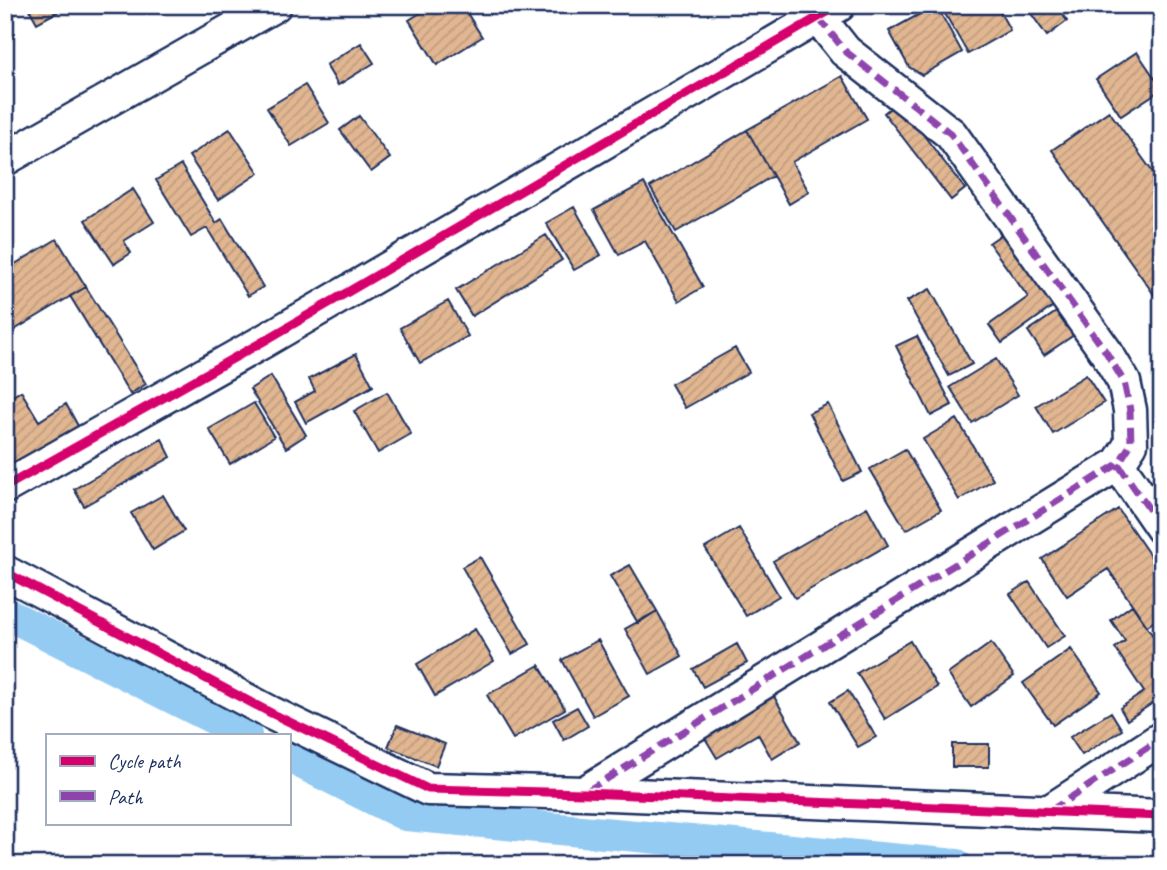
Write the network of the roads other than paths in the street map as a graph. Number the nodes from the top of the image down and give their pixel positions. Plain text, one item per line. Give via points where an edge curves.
1 (275, 5) edge
2 (829, 11) edge
3 (5, 159) edge
4 (1118, 464) junction
5 (5, 487) edge
6 (1162, 528) edge
7 (5, 572) edge
8 (1162, 738) edge
9 (584, 793) junction
10 (1050, 811) junction
11 (1162, 816) edge

1 - 3 street
2 - 4 street via 845,51 951,134 1106,352 1124,382 1130,410 1131,444
2 - 5 street
4 - 6 street
4 - 9 street
7 - 9 street via 271,713 428,789
8 - 10 street
9 - 10 street
10 - 11 street

